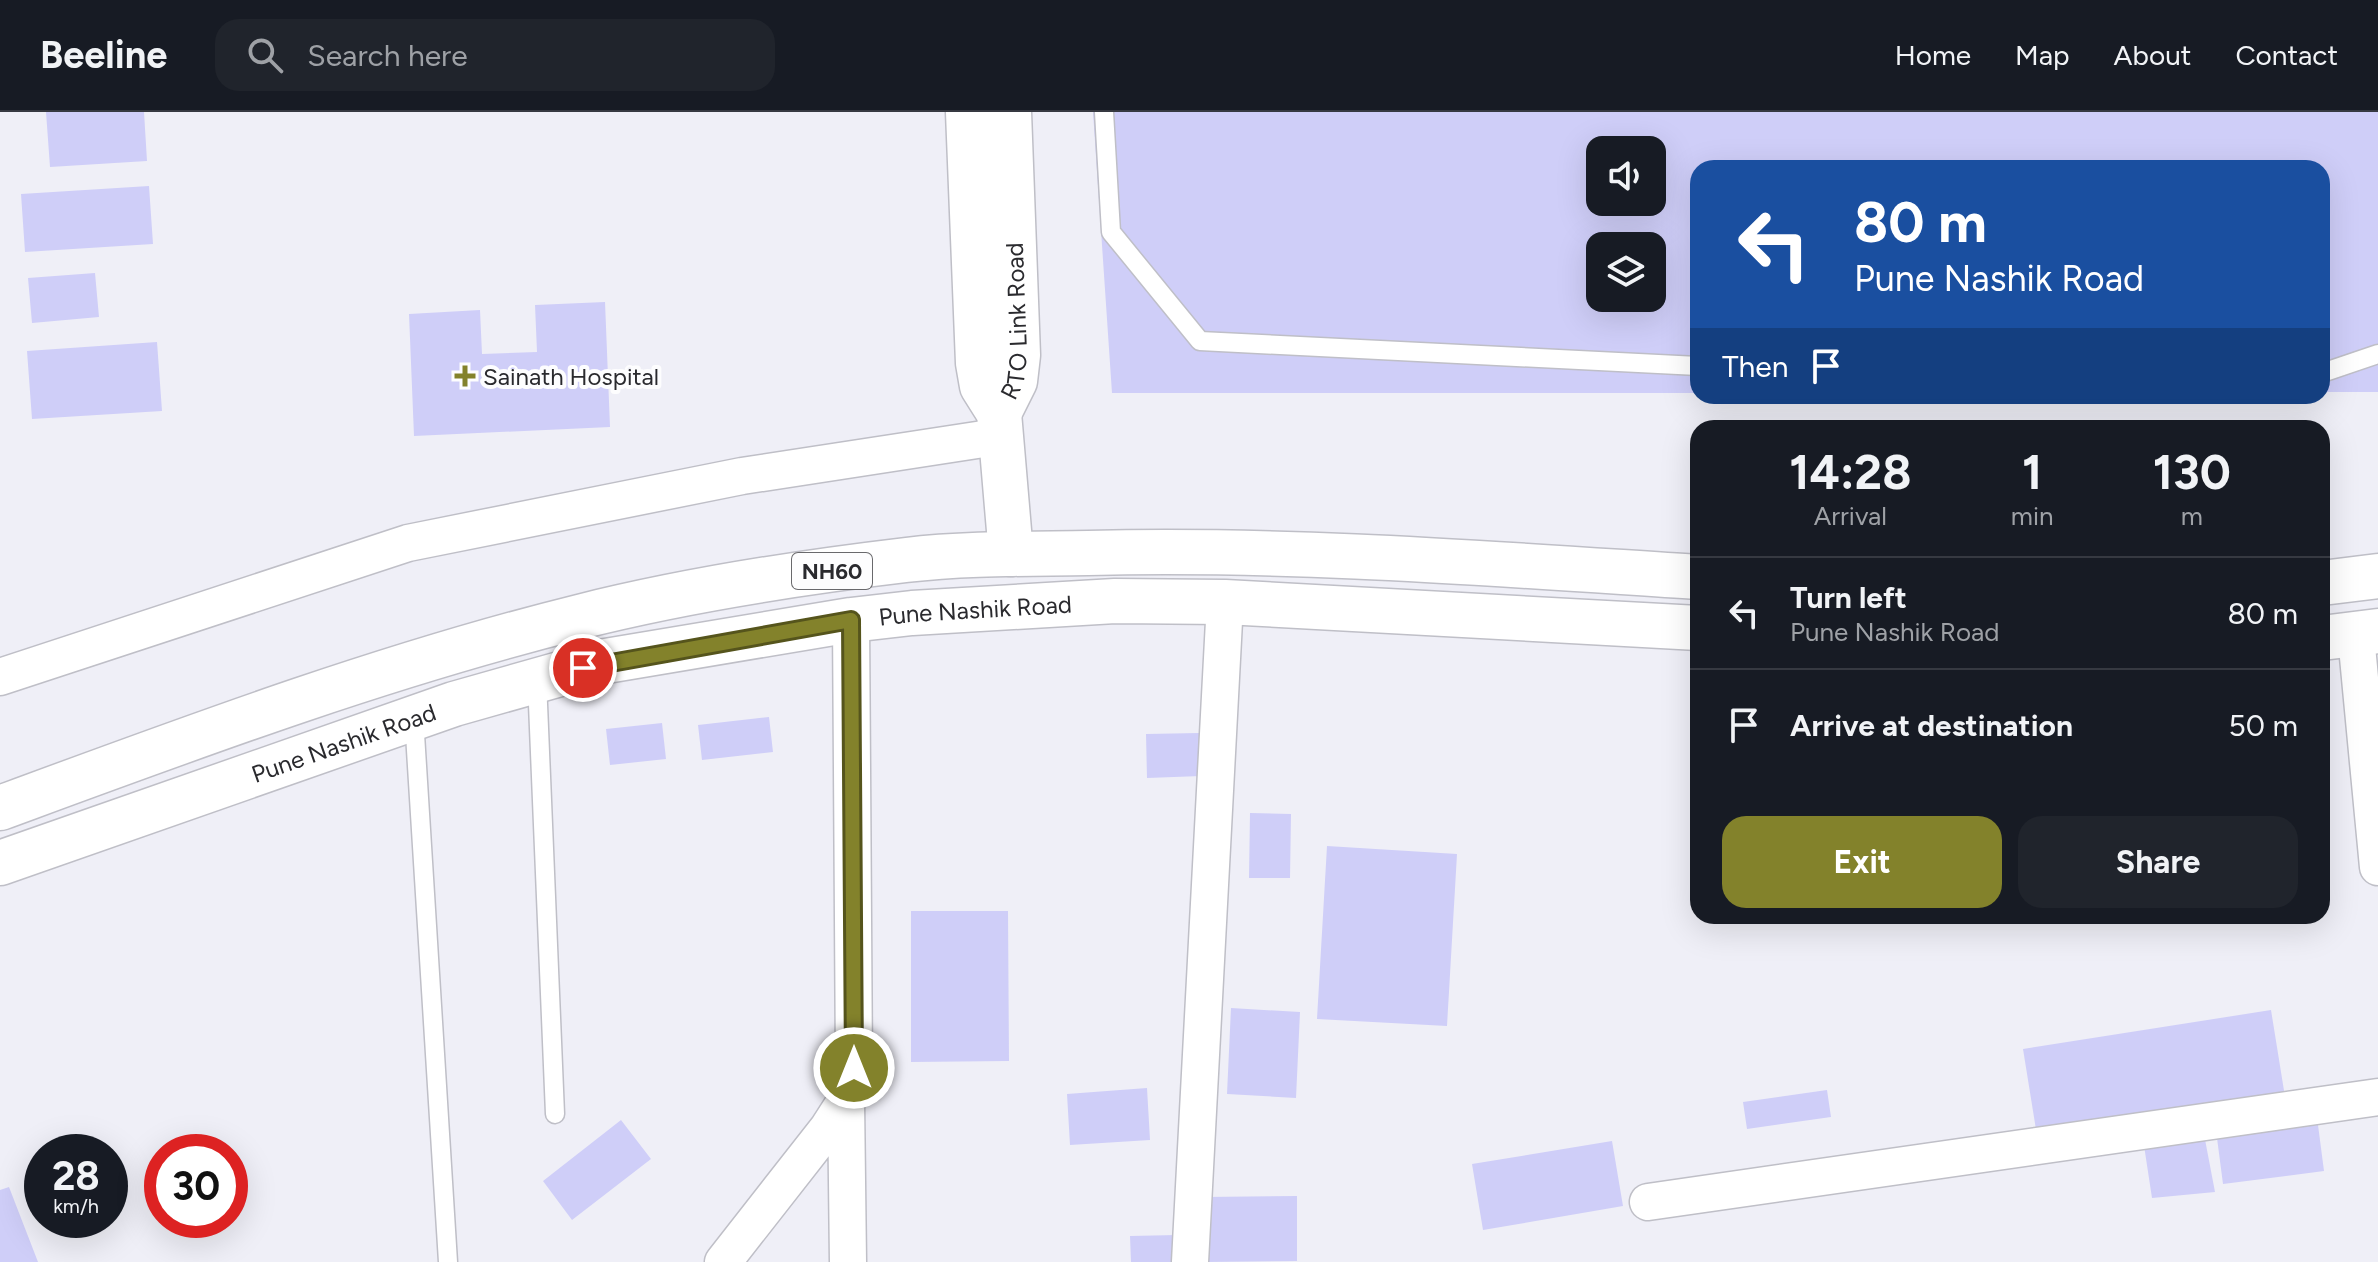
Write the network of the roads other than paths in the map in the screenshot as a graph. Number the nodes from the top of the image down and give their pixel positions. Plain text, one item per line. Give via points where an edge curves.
1 (968, 112) edge
2 (1009, 112) edge
3 (1104, 112) edge
4 (2378, 354) edge
5 (1690, 366) edge
6 (2330, 370) edge
7 (1001, 424) junction
8 (1011, 554) junction
9 (1690, 576) edge
10 (2378, 576) edge
11 (2330, 582) edge
12 (1225, 602) junction
13 (851, 620) junction
14 (1690, 628) edge
15 (2352, 635) edge
16 (0, 677) edge
17 (537, 680) junction
18 (414, 718) junction
19 (0, 808) edge
20 (0, 863) edge
21 (2378, 867) edge
22 (2378, 1097) edge
23 (846, 1100) junction
24 (555, 1114) dead end
25 (1648, 1202) dead end
26 (448, 1262) edge
27 (723, 1262) edge
28 (848, 1262) edge
29 (1190, 1262) edge

1 - 7 main road, RTO Link Road via 978,363 982,386
2 - 7 main road, RTO Link Road via 1018,355
3 - 5 lane via 1111,232 1200,341
4 - 6 lane
7 - 8 main road
7 - 16 street via 408,543
8 - 9 main road, Pune Nashik Road / NH60 via 1338,554
8 - 19 main road, Pune Nashik Road / NH60 via 909,560 732,585 580,617 429,659 207,732
10 - 11 main road
12 - 13 main road, Pune Nashik Road / NH60 via 1026,605
12 - 14 main road, Pune Nashik Road / NH60
12 - 29 street
13 - 17 main road, Pune Nashik Road / NH60 via 606,661
13 - 23 street via 854,1068
15 - 21 street
17 - 18 main road, Pune Nashik Road / NH60
17 - 24 lane
18 - 20 main road, Pune Nashik Road / NH60
18 - 26 lane
22 - 25 street
23 - 27 street
23 - 28 street

